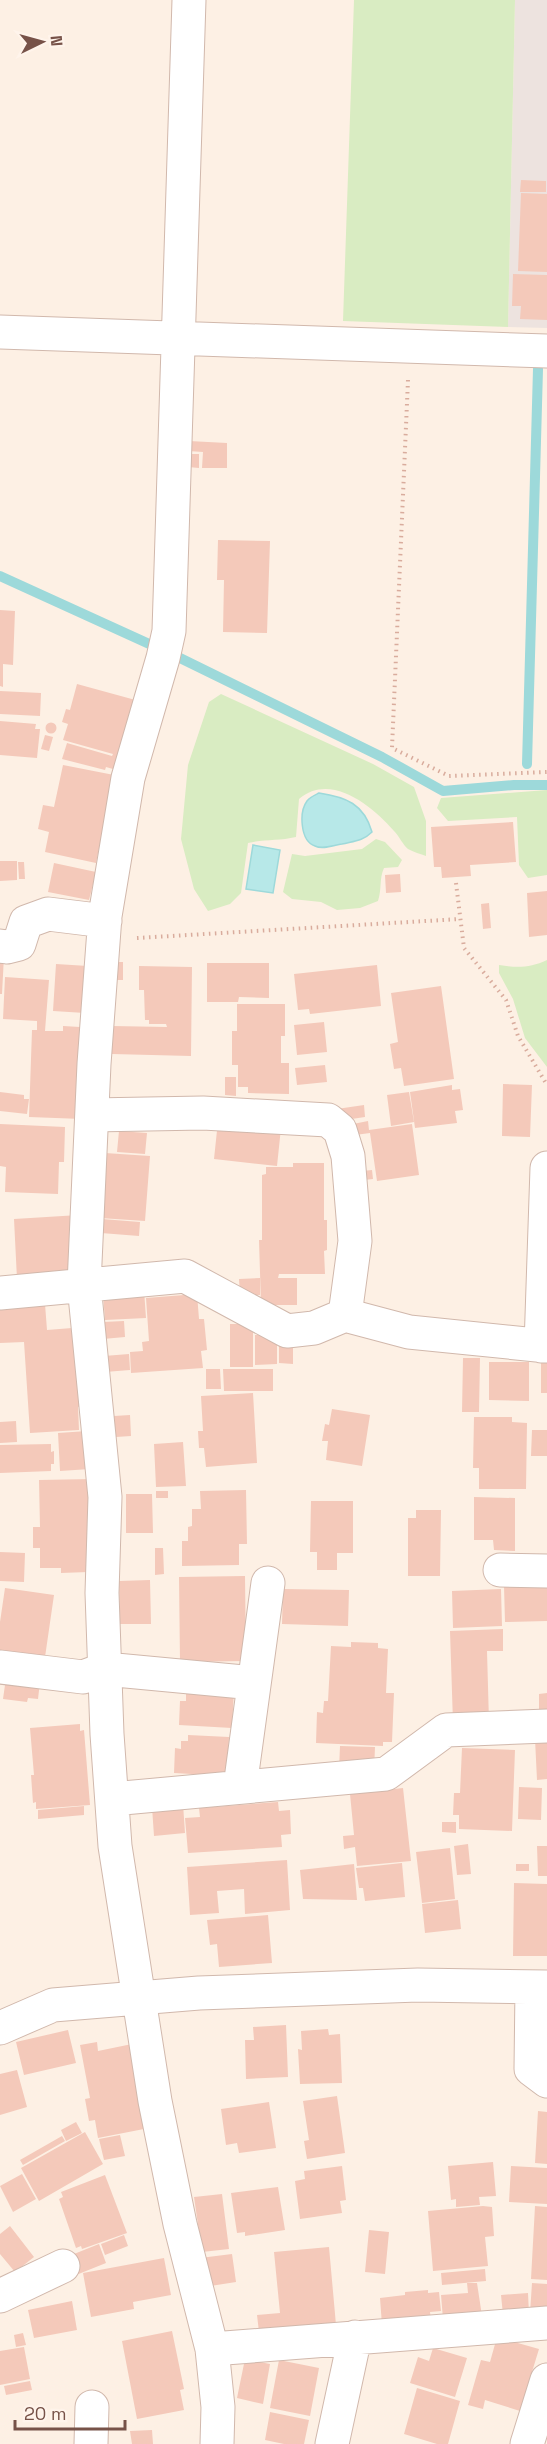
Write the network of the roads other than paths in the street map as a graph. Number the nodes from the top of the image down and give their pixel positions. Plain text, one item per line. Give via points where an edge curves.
1 (189, 0) edge
2 (0, 332) edge
3 (178, 338) junction
4 (547, 351) edge
5 (104, 930) junction
6 (0, 946) edge
7 (92, 1115) junction
8 (547, 1168) edge
9 (84, 1285) junction
10 (0, 1293) edge
11 (345, 1314) junction
12 (544, 1346) edge
13 (500, 1570) dead end
14 (547, 1571) edge
15 (268, 1583) dead end
16 (0, 1667) edge
17 (105, 1669) junction
18 (254, 1683) junction
19 (547, 1726) edge
20 (240, 1787) junction
21 (112, 1799) junction
22 (540, 1987) edge
23 (140, 1998) junction
24 (0, 2028) edge
25 (547, 2081) edge
26 (63, 2266) dead end
27 (0, 2296) edge
28 (547, 2323) edge
29 (355, 2337) junction
30 (212, 2349) junction
31 (547, 2380) edge
32 (92, 2407) dead end
33 (91, 2444) edge
34 (217, 2444) edge
35 (332, 2444) edge
36 (527, 2444) edge

1 - 3 street
2 - 3 street
3 - 4 street
3 - 5 street via 165,648 128,778
5 - 6 street via 48,914 26,922 19,944
5 - 7 street
7 - 9 street
7 - 11 street via 203,1113 328,1120 340,1130 348,1156 352,1198 355,1241
8 - 12 street
9 - 10 street
9 - 11 street via 185,1276 287,1331 314,1328
9 - 17 street via 105,1497
11 - 12 street via 409,1332
13 - 14 street
15 - 18 street
16 - 17 street via 83,1677
17 - 18 street
17 - 21 street
18 - 20 street
19 - 20 street via 446,1730 386,1774
20 - 21 street
21 - 23 street via 115,1845
22 - 23 street via 418,1985
22 - 25 street via 531,2069
23 - 24 street via 53,2005
23 - 30 street via 155,2102 180,2224
26 - 27 street
28 - 29 street
29 - 30 street
29 - 35 street
30 - 34 street
31 - 36 street
32 - 33 street

